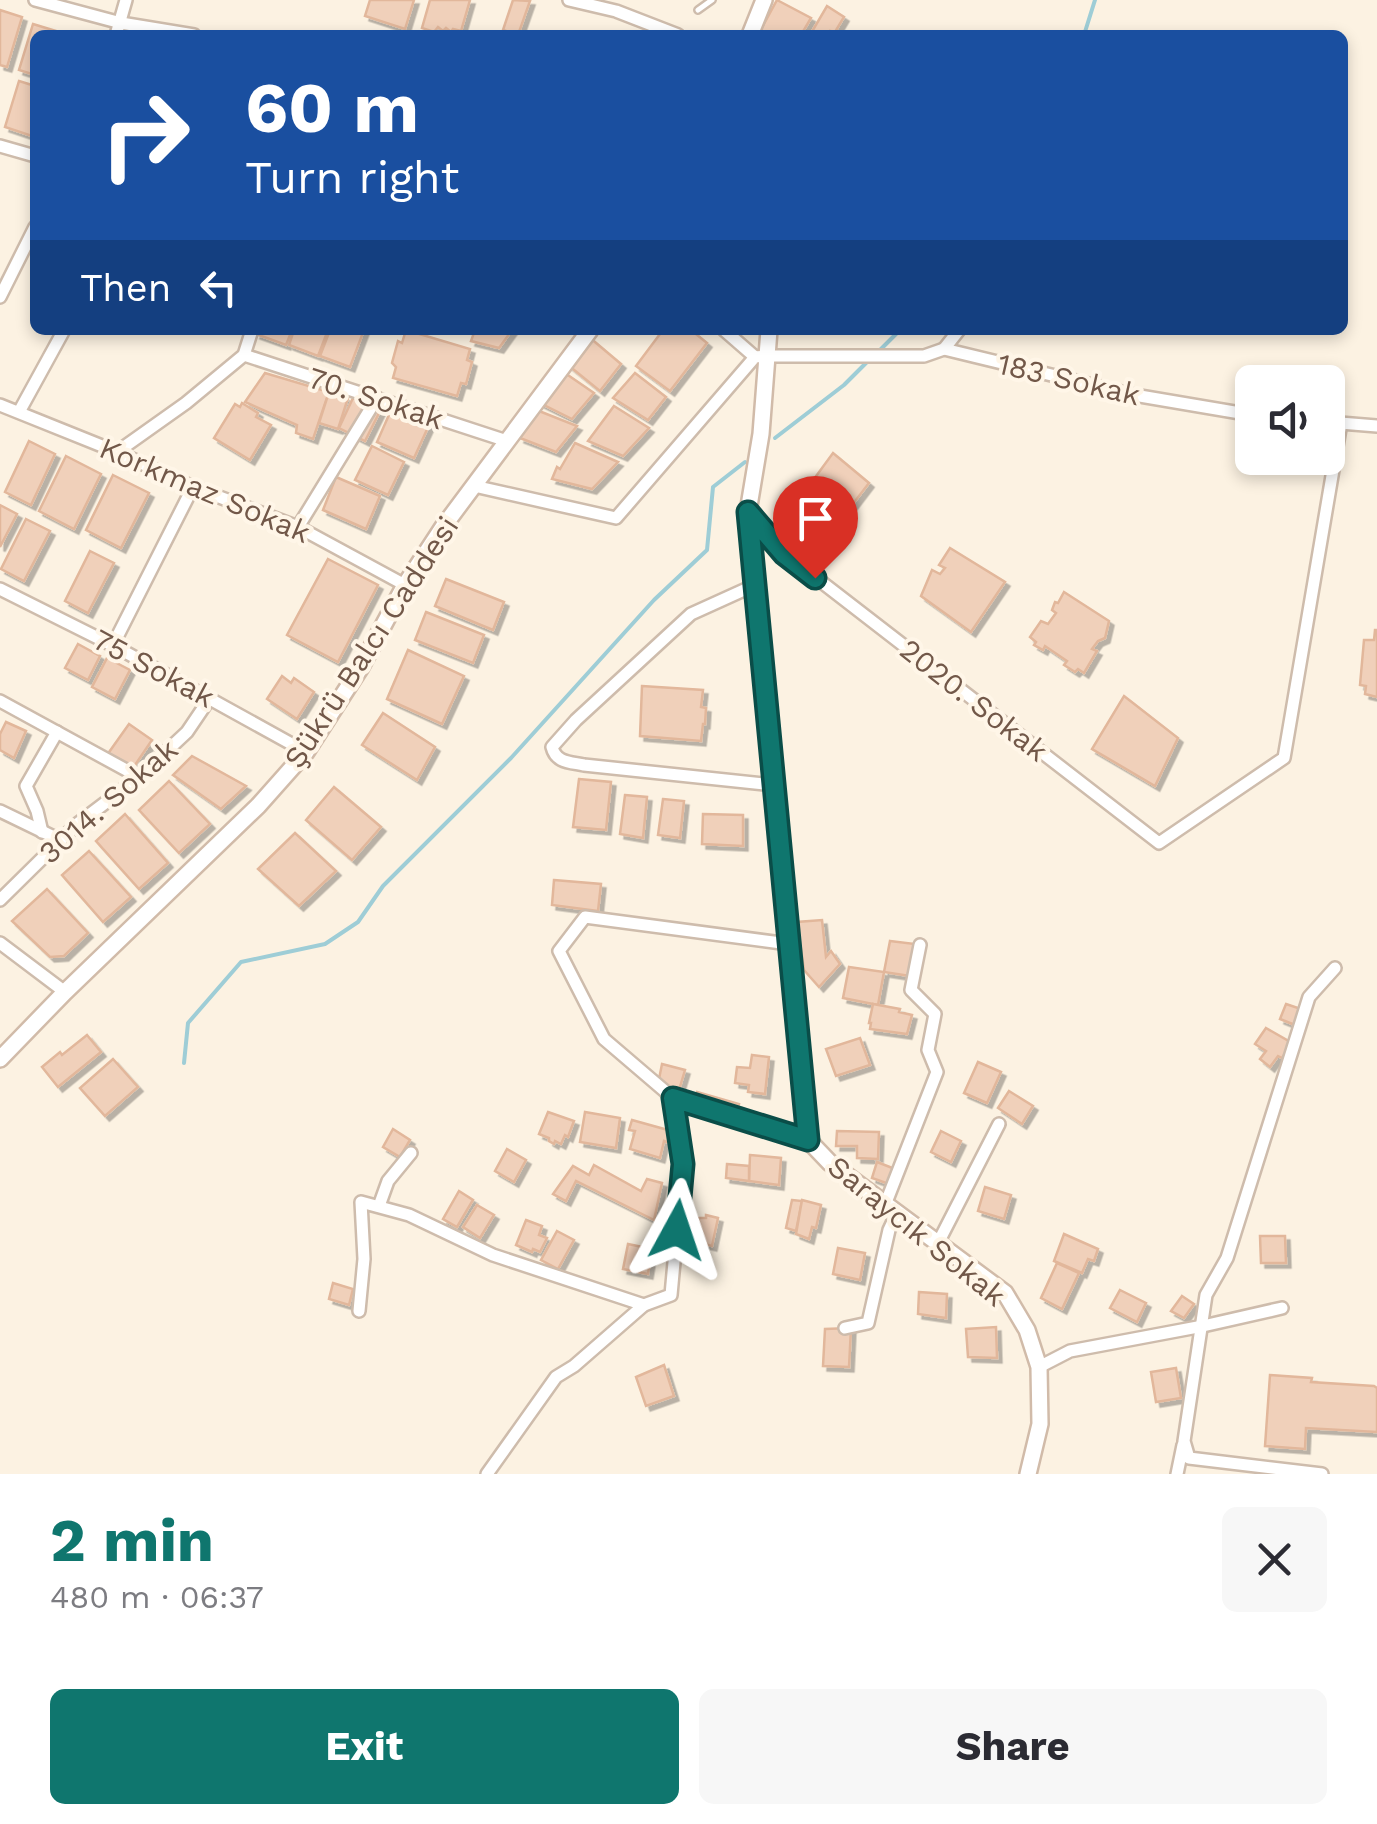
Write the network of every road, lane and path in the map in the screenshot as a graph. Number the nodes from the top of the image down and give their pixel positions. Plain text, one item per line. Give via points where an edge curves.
1 (35, 0) edge
2 (126, 0) edge
3 (569, 0) edge
4 (712, 0) edge
5 (764, 0) edge
6 (698, 10) dead end
7 (118, 29) edge
8 (665, 30) edge
9 (752, 30) edge
10 (0, 146) edge
11 (30, 155) edge
12 (30, 237) edge
13 (0, 297) edge
14 (61, 335) edge
15 (250, 335) edge
16 (586, 335) edge
17 (731, 335) edge
18 (767, 335) edge
19 (954, 335) edge
20 (944, 349) junction
21 (244, 355) junction
22 (761, 357) junction
23 (377, 398) junction
24 (0, 404) edge
25 (19, 412) junction
26 (1235, 412) edge
27 (1345, 423) edge
28 (1377, 426) edge
29 (507, 441) junction
30 (118, 452) junction
31 (1326, 475) edge
32 (193, 486) junction
33 (474, 486) junction
34 (748, 512) junction
35 (298, 527) junction
36 (755, 585) junction
37 (406, 586) junction
38 (0, 589) edge
39 (112, 645) junction
40 (210, 698) junction
41 (0, 701) edge
42 (57, 732) junction
43 (306, 752) junction
44 (139, 778) junction
45 (774, 786) junction
46 (0, 812) edge
47 (42, 832) junction
48 (60, 840) junction
49 (0, 900) edge
50 (0, 944) edge
51 (789, 944) junction
52 (920, 944) dead end
53 (1335, 968) dead end
54 (65, 992) junction
55 (0, 1059) edge
56 (673, 1098) junction
57 (999, 1124) dead end
58 (808, 1140) junction
59 (411, 1152) dead end
60 (378, 1206) junction
61 (891, 1209) junction
62 (938, 1243) junction
63 (644, 1305) junction
64 (1282, 1308) dead end
65 (358, 1311) dead end
66 (1203, 1326) junction
67 (845, 1328) dead end
68 (1039, 1367) junction
69 (1184, 1441) junction
70 (487, 1474) edge
71 (1028, 1474) edge
72 (1177, 1474) edge
73 (1322, 1474) edge

1 - 7 street
2 - 7 street
3 - 8 street
4 - 6 lane
5 - 9 street
10 - 11 street
12 - 13 street
14 - 25 street
15 - 21 street
16 - 29 street, Şükrü Balcı Caddesi
17 - 22 street
18 - 22 street, Saraycık Sokak
19 - 20 street
20 - 22 street, 183 Sokak via 924,356
20 - 26 street, 183 Sokak
21 - 23 street, 70. Sokak
21 - 30 street
22 - 33 street via 616,518
22 - 34 street, Saraycık Sokak via 760,434
23 - 29 street, 70. Sokak
23 - 35 street
24 - 25 street, Korkmaz Sokak
25 - 30 street, Korkmaz Sokak
27 - 28 street
29 - 33 street, Şükrü Balcı Caddesi
30 - 32 street, Korkmaz Sokak
31 - 34 street, 2020. Sokak via 1284,758 1159,842 784,554
32 - 35 street, Korkmaz Sokak
32 - 39 street
33 - 37 street, Şükrü Balcı Caddesi
34 - 36 street, Saraycık Sokak
35 - 37 street, Korkmaz Sokak
36 - 45 street, Saraycık Sokak
36 - 45 street via 692,614 552,747 562,760 584,765
37 - 43 street, Şükrü Balcı Caddesi
38 - 39 street, 75 Sokak
39 - 40 street, 75 Sokak
40 - 43 street, 75 Sokak
40 - 44 street, 3014. Sokak via 187,732
41 - 42 street
42 - 44 street
42 - 47 street via 26,786
43 - 54 street, Şükrü Balcı Caddesi
44 - 48 street, 3014. Sokak
45 - 51 street, Saraycık Sokak
46 - 47 street
47 - 48 street
48 - 49 street, 3014. Sokak
50 - 54 street
51 - 56 street via 585,917 559,951 604,1039
51 - 58 street, Saraycık Sokak
52 - 61 street via 911,990 935,1014 928,1050 937,1072
53 - 66 street via 1309,997 1227,1258 1206,1295
54 - 55 street, Şükrü Balcı Caddesi
56 - 58 street
56 - 63 street via 683,1164 671,1295
57 - 62 street
58 - 61 street, Saraycık Sokak
59 - 60 street
60 - 63 street via 493,1255
60 - 65 street via 361,1202
61 - 62 street, Saraycık Sokak
61 - 67 street via 868,1323
62 - 68 street, Saraycık Sokak via 1005,1294
63 - 70 street via 556,1377
64 - 66 street
66 - 68 street via 1070,1351
66 - 69 street
68 - 71 street, Saraycık Sokak via 1040,1424
69 - 72 street
69 - 73 street via 1189,1458

